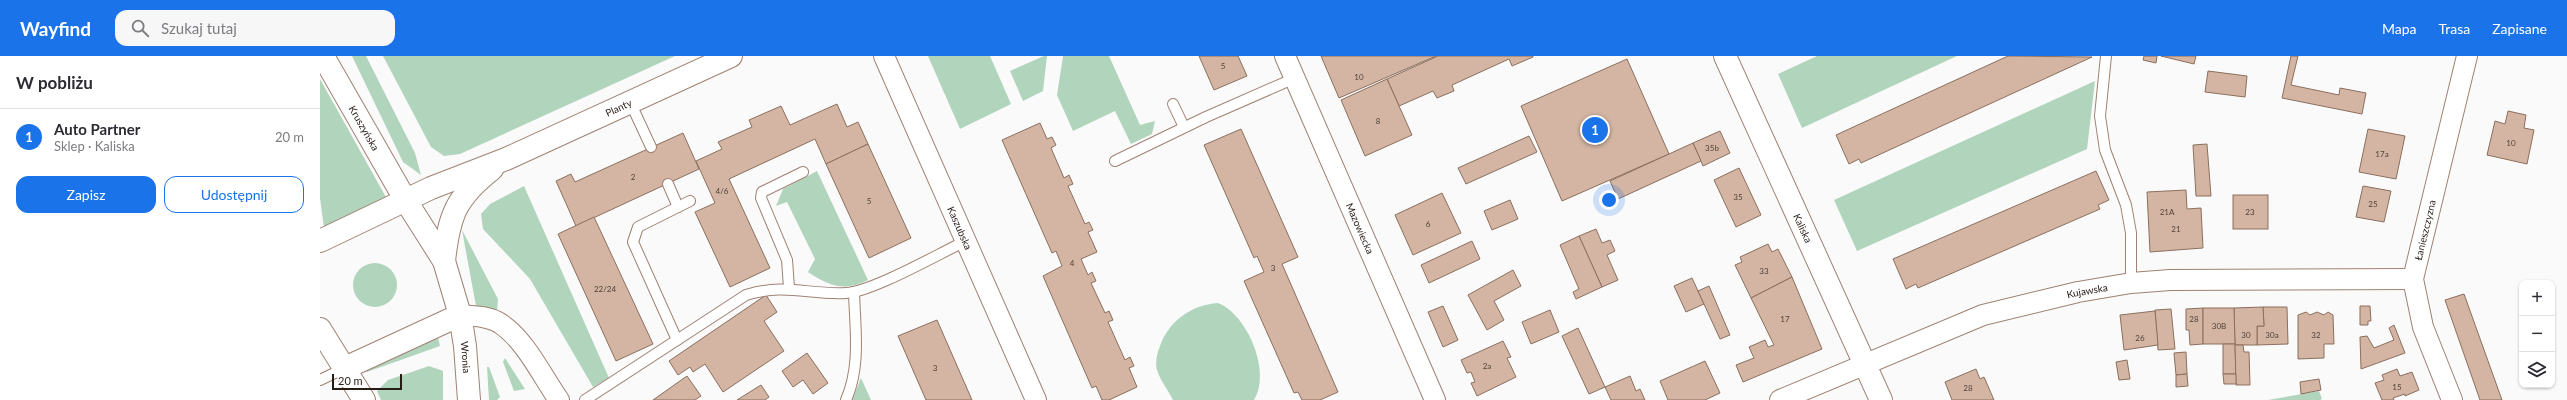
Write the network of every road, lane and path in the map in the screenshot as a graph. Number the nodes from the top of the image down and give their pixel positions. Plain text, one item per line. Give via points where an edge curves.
1 (324, 56) edge
2 (731, 56) edge
3 (884, 56) edge
4 (1285, 56) edge
5 (1725, 56) edge
6 (2106, 56) edge
7 (2467, 56) edge
8 (1295, 78) junction
9 (630, 102) junction
10 (1173, 104) dead end
11 (1184, 127) junction
12 (651, 147) dead end
13 (506, 159) junction
14 (1115, 161) dead end
15 (803, 172) dead end
16 (668, 184) dead end
17 (406, 200) junction
18 (690, 201) dead end
19 (678, 207) junction
20 (320, 241) edge
21 (966, 241) junction
22 (444, 261) junction
23 (2413, 279) junction
24 (2131, 283) junction
25 (789, 288) junction
26 (854, 292) junction
27 (460, 315) junction
28 (320, 329) edge
29 (676, 340) junction
30 (1865, 364) junction
31 (344, 368) junction
32 (320, 380) edge
33 (364, 400) edge
34 (469, 400) edge
35 (559, 400) edge
36 (585, 400) edge
37 (846, 400) edge
38 (1036, 400) edge
39 (1435, 400) edge
40 (1780, 400) edge
41 (1881, 400) edge
42 (2452, 400) edge

1 - 17 street, Kruszyńska
2 - 9 street, Planty
3 - 21 street, Kaszubska
4 - 8 street, Mazowiecka
5 - 30 street, Kaliska
6 - 24 lane via 2100,116 2105,150 2126,205 2131,233
7 - 23 street, Łanieszczyzna
8 - 11 lane
8 - 39 street, Mazowiecka
9 - 12 lane
9 - 13 street, Planty
10 - 11 lane
11 - 14 lane
13 - 17 street, Planty
13 - 22 street, Planty via 464,195 451,218
15 - 25 lane via 762,192 761,198 787,260
16 - 19 lane
17 - 20 street, Planty
17 - 22 street, Kruszyńska
18 - 19 lane
19 - 29 lane via 638,227 633,242
21 - 26 lane via 866,289
21 - 38 street, Kaszubska
22 - 27 street, Wronia
23 - 24 street, Kujawska via 2170,280
23 - 42 street, Łanieszczyzna via 2423,327
24 - 30 street, Kujawska via 2050,298 1983,315
25 - 26 lane
25 - 29 lane via 766,289 746,295
26 - 37 lane via 856,364 854,380
27 - 31 street
27 - 34 street, Wronia
27 - 35 street via 480,316 501,324 513,335
28 - 31 street
29 - 36 lane
30 - 40 street, Kujawska
30 - 41 street, Kaliska
31 - 32 lane
31 - 33 street

